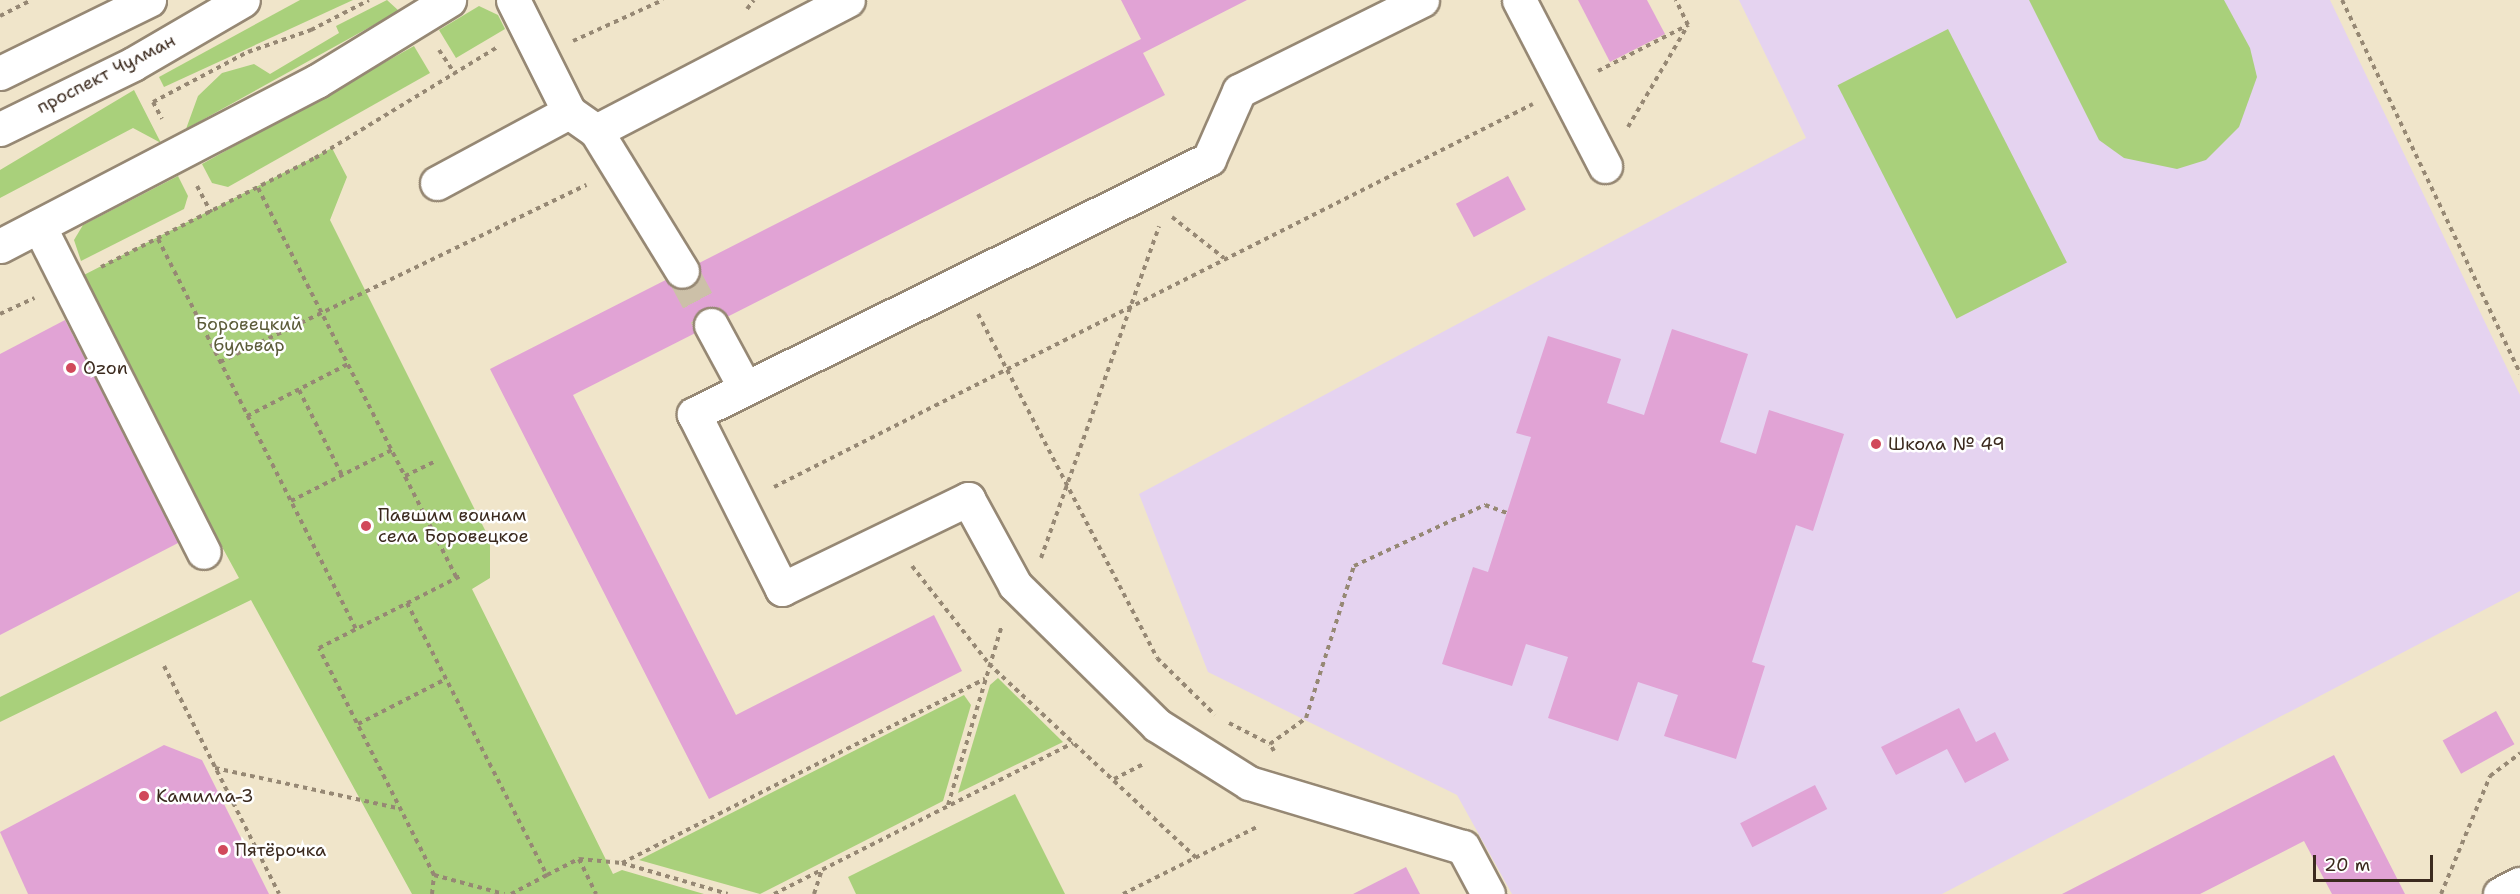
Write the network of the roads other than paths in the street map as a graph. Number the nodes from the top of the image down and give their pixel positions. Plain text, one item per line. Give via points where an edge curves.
1 (148, 0) edge
2 (243, 0) edge
3 (449, 0) edge
4 (848, 0) edge
5 (1422, 0) edge
6 (1519, 0) edge
7 (521, 13) edge
8 (0, 73) edge
9 (569, 112) junction
10 (0, 129) edge
11 (596, 131) junction
12 (1605, 166) road end
13 (437, 183) dead end
14 (39, 226) junction
15 (0, 246) edge
16 (682, 272) tunnel mouth
17 (711, 325) tunnel mouth
18 (745, 388) junction
19 (204, 552) dead end
20 (2520, 884) edge
21 (1488, 894) edge
22 (2500, 894) edge

1 - 8 street
2 - 10 street, проспект Чулман via 133,64
3 - 14 street via 317,81
4 - 11 street
5 - 18 street via 1239,91 1209,159 1159,199 960,282
6 - 12 street
7 - 9 street
9 - 11 street
9 - 13 street
11 - 16 street via 615,171
14 - 15 street
14 - 19 street
17 - 18 street
18 - 21 street via 694,414 782,589 968,499 1015,585 1157,725 1249,783 1463,847
20 - 22 street

